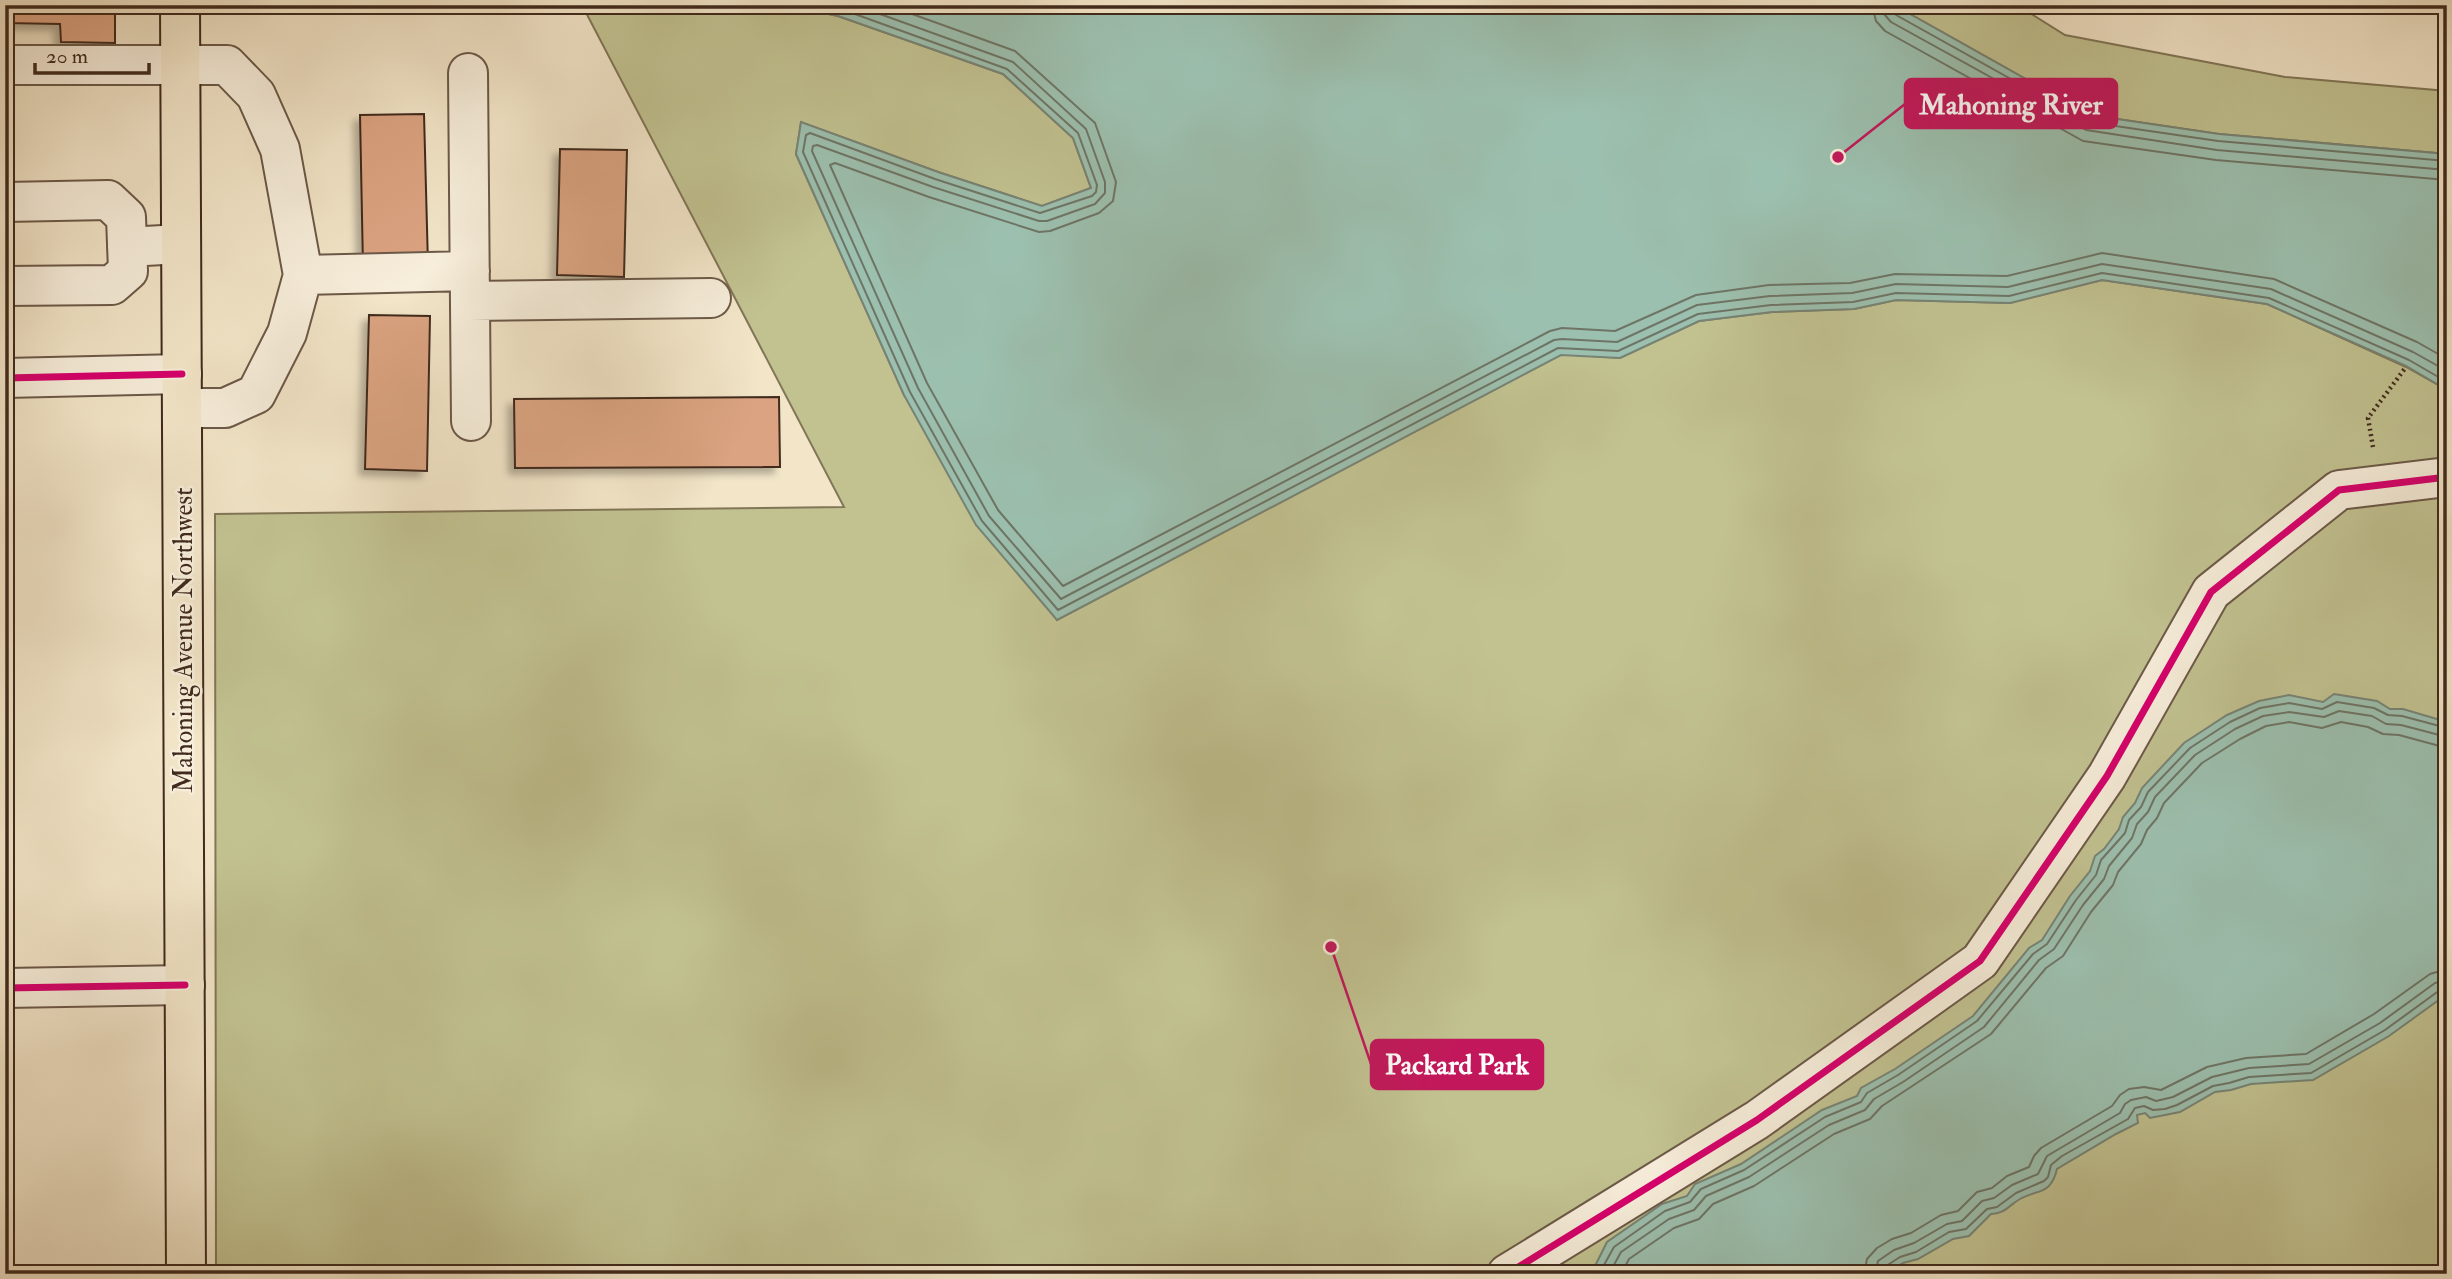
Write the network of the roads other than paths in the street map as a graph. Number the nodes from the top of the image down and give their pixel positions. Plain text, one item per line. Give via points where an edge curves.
1 (180, 5) edge
2 (180, 63) junction
3 (5, 65) edge
4 (468, 72) dead end
5 (5, 202) edge
6 (181, 244) junction
7 (127, 247) junction
8 (303, 275) junction
9 (5, 286) edge
10 (470, 286) junction
11 (711, 298) dead end
12 (5, 378) edge
13 (182, 391) junction
14 (471, 421) dead end
15 (2447, 477) edge
16 (185, 985) junction
17 (5, 989) edge
18 (1513, 1272) edge
19 (186, 1274) edge

1 - 2 main road, Mahoning Avenue Northwest
2 - 3 street
2 - 6 main road, Mahoning Avenue Northwest
2 - 8 street via 227,65 256,95 280,149
4 - 10 street
5 - 7 street via 108,200 126,218
6 - 7 street
6 - 13 main road, Mahoning Avenue Northwest
7 - 9 street via 128,271 112,285
8 - 10 street
8 - 13 street via 287,333 256,394 225,408
10 - 11 street
10 - 14 street
12 - 13 street
13 - 16 main road, Mahoning Avenue Northwest
15 - 18 street via 2339,490 2211,592 2107,776 1980,961 1757,1120
16 - 17 street
16 - 19 main road, Mahoning Avenue Northwest

